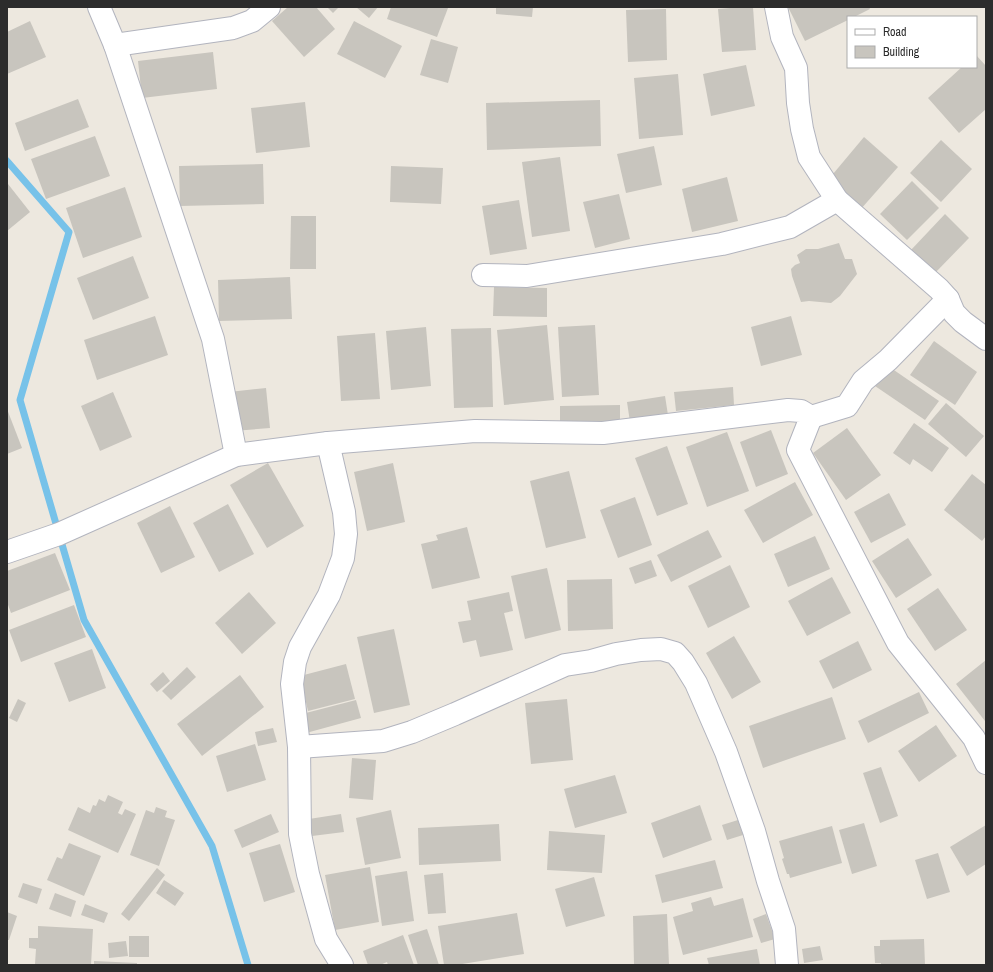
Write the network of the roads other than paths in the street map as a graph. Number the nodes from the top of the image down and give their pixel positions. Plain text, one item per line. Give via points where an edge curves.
1 (99, 7) edge
2 (269, 7) edge
3 (776, 7) edge
4 (115, 45) junction
5 (836, 200) junction
6 (483, 275) dead end
7 (948, 300) junction
8 (986, 338) edge
9 (811, 417) junction
10 (328, 443) junction
11 (236, 455) junction
12 (7, 552) edge
13 (299, 747) junction
14 (986, 763) edge
15 (342, 965) edge
16 (787, 965) edge

1 - 4 street
2 - 4 street via 252,21 233,28
3 - 5 street via 782,36 796,68 798,103 810,158
4 - 11 street via 213,339
5 - 6 street via 790,227 722,244 527,276
5 - 7 street via 939,289
7 - 8 street via 954,313
7 - 9 street via 888,360 863,381 847,406
9 - 10 street via 801,411 788,410 603,432 475,431
9 - 14 street via 798,450 898,643 974,738
10 - 11 street
10 - 13 street via 344,512 346,534 343,558 332,588 300,647 295,662 292,684
11 - 12 street via 59,534
13 - 15 street via 300,834 326,939
13 - 16 street via 383,741 412,732 565,665 641,650 661,649 675,653 696,682 726,752 754,831 784,929

